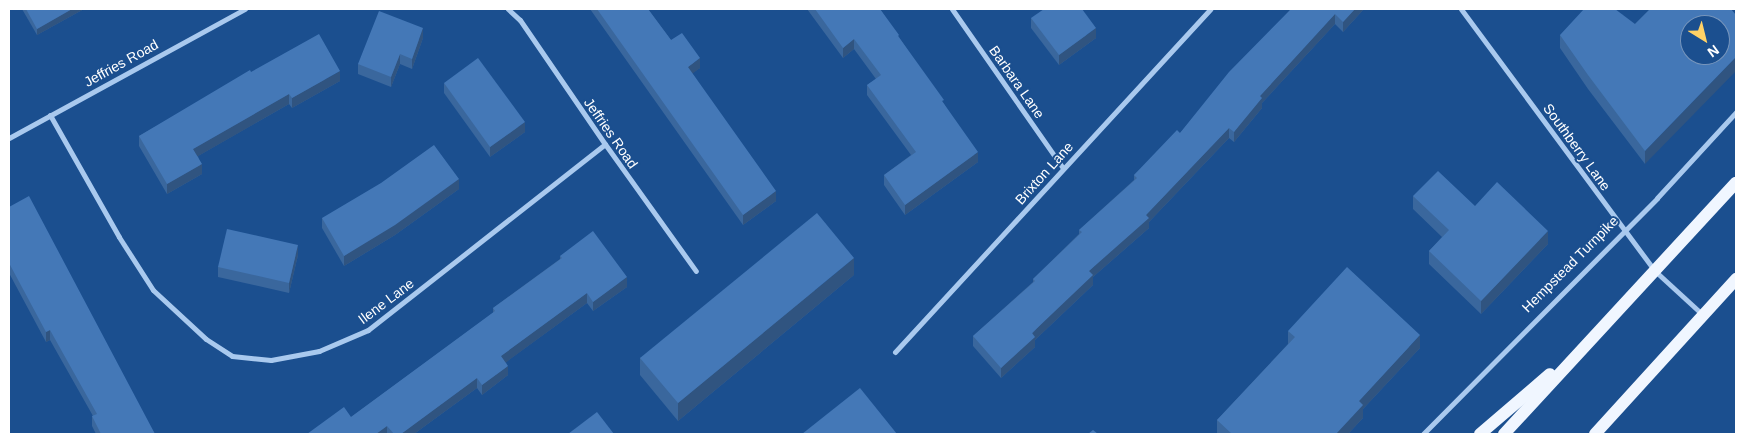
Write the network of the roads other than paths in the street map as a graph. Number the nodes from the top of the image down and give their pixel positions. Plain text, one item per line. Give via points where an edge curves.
1 (245, 9) edge
2 (508, 9) edge
3 (952, 9) edge
4 (1210, 9) edge
5 (1461, 9) edge
6 (1736, 112) edge
7 (50, 115) junction
8 (9, 138) edge
9 (605, 144) junction
10 (1063, 168) junction
11 (1736, 183) edge
12 (1625, 230) junction
13 (696, 270) dead end
14 (1655, 271) junction
15 (1736, 279) edge
16 (1702, 315) junction
17 (1594, 336) junction
18 (895, 352) dead end
19 (1423, 434) edge
20 (1480, 434) edge
21 (1504, 434) edge
22 (1594, 434) edge

1 - 7 street, Jeffries Road
2 - 9 street, Jeffries Road via 520,20
3 - 10 street, Barbara Lane
4 - 10 street, Brixton Lane
5 - 12 street, Southberry Lane
6 - 12 street, Hempstead Turnpike
7 - 8 street, Jeffries Road
7 - 9 street, Ilene Lane via 152,290 206,339 232,356 271,360 319,351 368,330
9 - 13 street, Jeffries Road
10 - 18 street, Brixton Lane
11 - 14 main road
12 - 14 street, Southberry Lane
12 - 19 street, Hempstead Turnpike
14 - 16 street, Southberry Lane
14 - 17 main road
15 - 16 main road
16 - 22 main road
17 - 20 main road
17 - 21 main road

